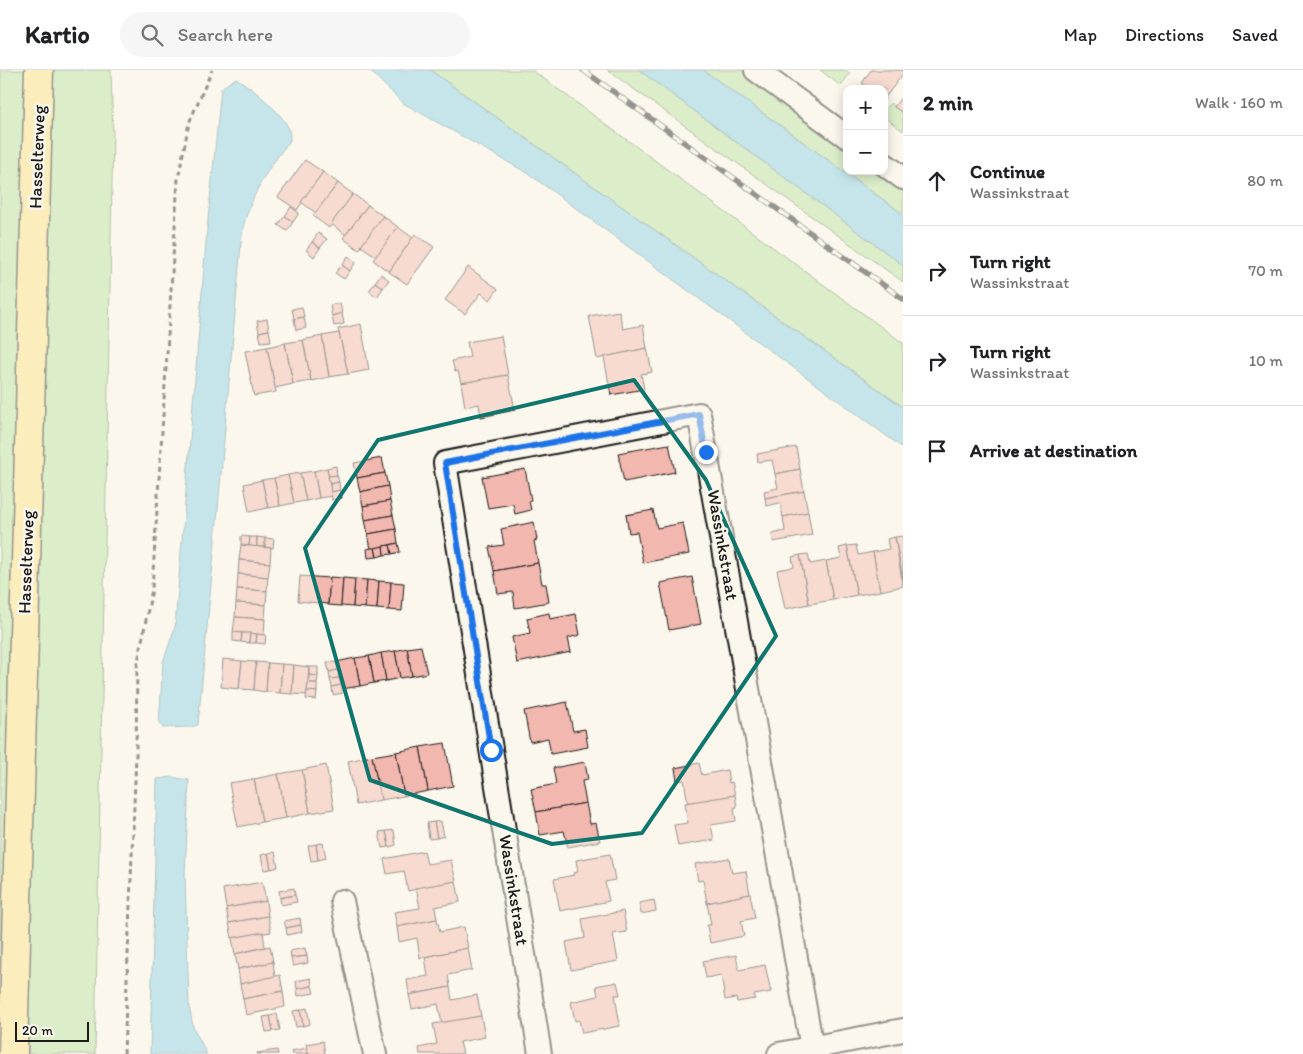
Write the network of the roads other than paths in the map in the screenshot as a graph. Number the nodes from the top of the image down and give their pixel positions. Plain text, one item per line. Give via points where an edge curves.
1 (39, 70) edge
2 (756, 70) edge
3 (780, 77) edge
4 (843, 133) edge
5 (888, 167) edge
6 (903, 178) edge
7 (342, 901) dead end
8 (903, 1030) edge
9 (812, 1048) junction
10 (13, 1054) edge
11 (375, 1054) edge
12 (540, 1054) edge
13 (779, 1054) edge

1 - 10 main road, Hasselterweg
2 - 3 street
3 - 4 street
5 - 6 street
7 - 11 street
8 - 9 street
9 - 12 street, Wassinkstraat via 699,414 445,463
9 - 13 street

